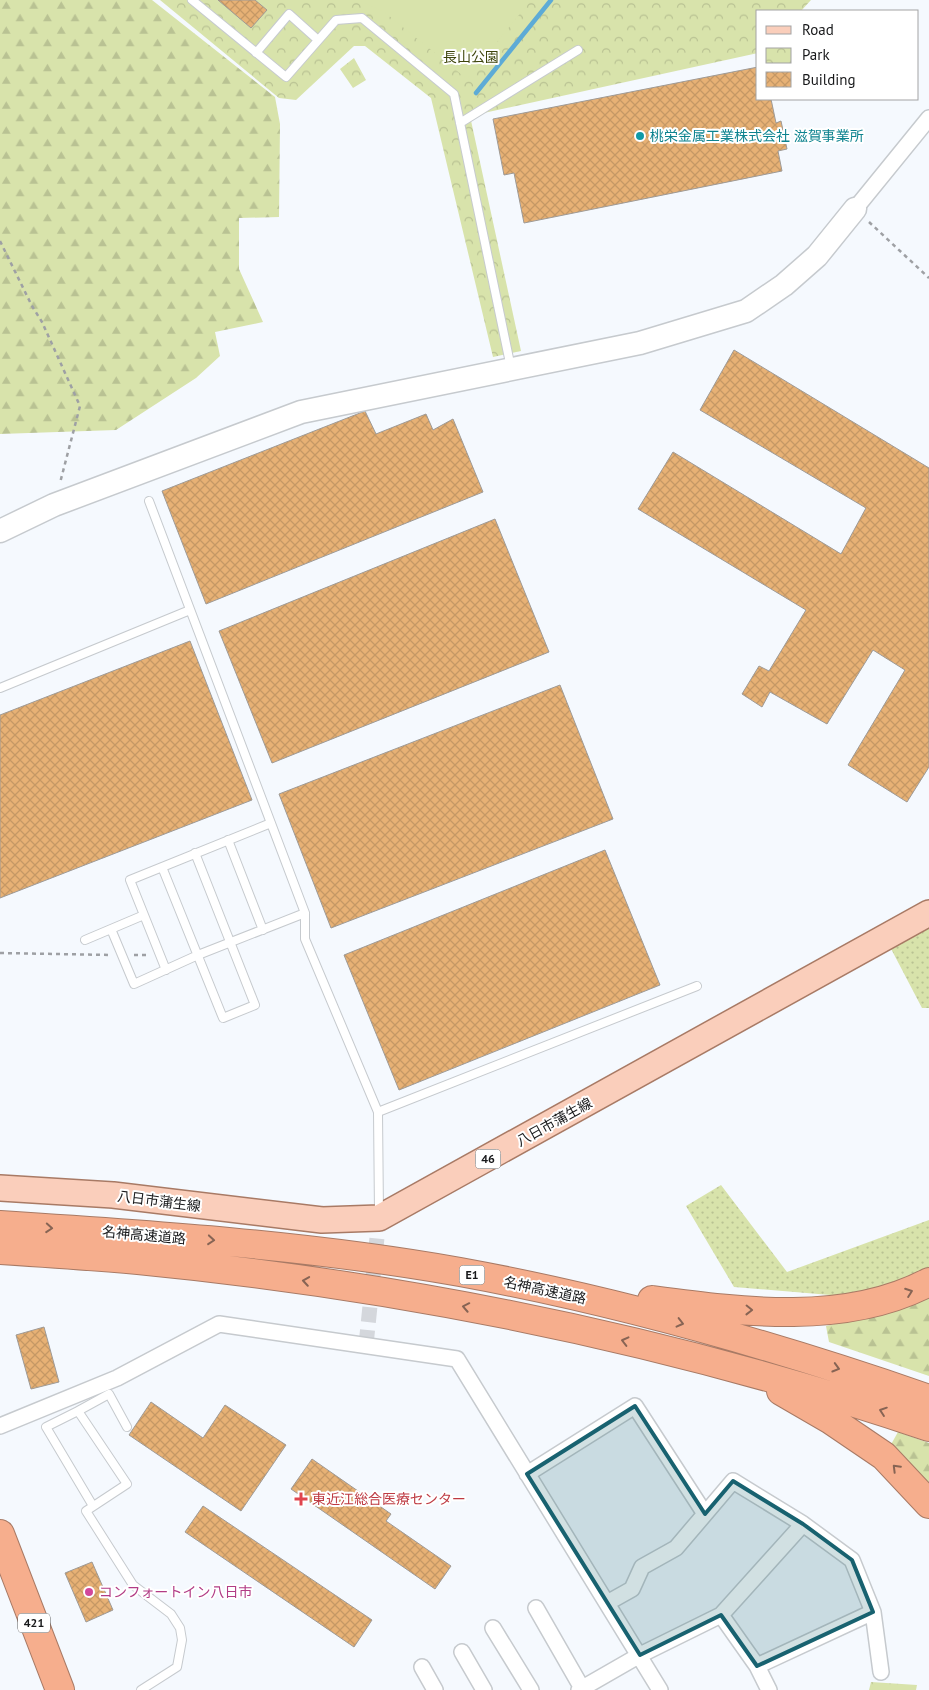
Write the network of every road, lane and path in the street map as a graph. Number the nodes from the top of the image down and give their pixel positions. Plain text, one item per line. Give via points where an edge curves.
1 (192, 0) edge
2 (318, 40) junction
3 (578, 50) dead end
4 (256, 53) junction
5 (929, 118) edge
6 (460, 123) junction
7 (855, 209) junction
8 (0, 241) edge
9 (929, 278) edge
10 (511, 368) junction
11 (148, 501) dead end
12 (54, 505) junction
13 (0, 531) edge
14 (190, 610) junction
15 (0, 688) edge
16 (271, 822) junction
17 (228, 840) junction
18 (195, 853) junction
19 (162, 867) junction
20 (306, 913) junction
21 (929, 913) edge
22 (144, 915) junction
23 (111, 929) junction
24 (264, 930) junction
25 (84, 940) dead end
26 (230, 942) junction
27 (0, 953) edge
28 (114, 955) dead end
29 (133, 955) dead end
30 (198, 955) junction
31 (152, 956) dead end
32 (166, 970) junction
33 (697, 986) dead end
34 (378, 1112) junction
35 (0, 1188) edge
36 (378, 1218) junction
37 (0, 1225) edge
38 (302, 1248) junction
39 (0, 1250) edge
40 (929, 1282) edge
41 (736, 1368) junction
42 (929, 1399) edge
43 (78, 1411) junction
44 (0, 1426) edge
45 (127, 1426) dead end
46 (929, 1427) edge
47 (527, 1474) junction
48 (929, 1504) edge
49 (93, 1506) junction
50 (705, 1514) junction
51 (803, 1524) junction
52 (3, 1550) edge
53 (607, 1604) junction
54 (536, 1608) dead end
55 (873, 1612) junction
56 (721, 1615) junction
57 (493, 1628) dead end
58 (462, 1652) dead end
59 (640, 1656) junction
60 (757, 1666) junction
61 (422, 1667) dead end
62 (881, 1672) dead end
63 (60, 1690) edge
64 (141, 1690) edge
65 (435, 1690) edge
66 (484, 1690) edge
67 (531, 1690) edge
68 (581, 1690) edge
69 (660, 1690) edge
70 (769, 1690) edge

1 - 4 lane
2 - 4 lane via 286,77
2 - 4 lane via 289,14
2 - 6 lane via 336,20 362,18 454,94
3 - 6 lane
5 - 7 street
6 - 10 lane
7 - 9 path
7 - 10 street via 816,256 784,285 746,311 640,343
8 - 12 path via 80,406
10 - 12 street via 301,412
11 - 14 lane
12 - 13 street
14 - 15 lane
14 - 16 lane
16 - 17 lane
16 - 20 lane
17 - 18 lane
17 - 24 lane
18 - 19 lane
18 - 26 lane
19 - 22 lane via 130,880
19 - 30 lane
20 - 24 lane
20 - 34 lane via 305,939
21 - 36 main road, 八日市蒲生線 / 46
22 - 23 lane
22 - 32 lane
23 - 25 lane
23 - 32 lane via 134,984
24 - 26 lane
26 - 30 lane
26 - 30 lane via 255,1005 222,1018
27 - 28 path
29 - 31 path
30 - 32 lane
33 - 34 lane
34 - 36 lane
35 - 36 main road, 八日市蒲生線 / 46 via 113,1195 322,1220
37 -> 38 highway, 名神高速道路 / E1
38 -> 40 highway via 461,1264 647,1300 721,1309 791,1311 855,1308 911,1291
38 -> 42 highway, 名神高速道路 / E1 via 460,1272 582,1298 848,1371
41 -> 39 highway, 名神高速道路 / E1 via 576,1328 444,1302 296,1279 138,1260
46 -> 41 highway, 名神高速道路 / E1 via 834,1395
48 -> 41 highway via 884,1456 831,1420
43 - 45 lane via 109,1394
43 - 49 lane via 46,1427
43 - 49 lane via 127,1484
44 - 47 street via 117,1378 219,1324 457,1359
47 - 50 street via 635,1406
47 - 53 street
49 - 64 lane via 86,1510 133,1585 171,1614 180,1628 182,1640 177,1667
50 - 51 street via 733,1481
50 - 53 street via 676,1548 642,1567 632,1589
51 - 55 street via 852,1560
51 - 56 street
52 - 63 highway, 421
53 - 59 street
54 - 68 street
55 - 60 street
55 - 62 street
56 - 59 street
56 - 60 street
57 - 67 street
58 - 66 street
59 - 68 street
59 - 69 street
60 - 70 street
61 - 65 street

